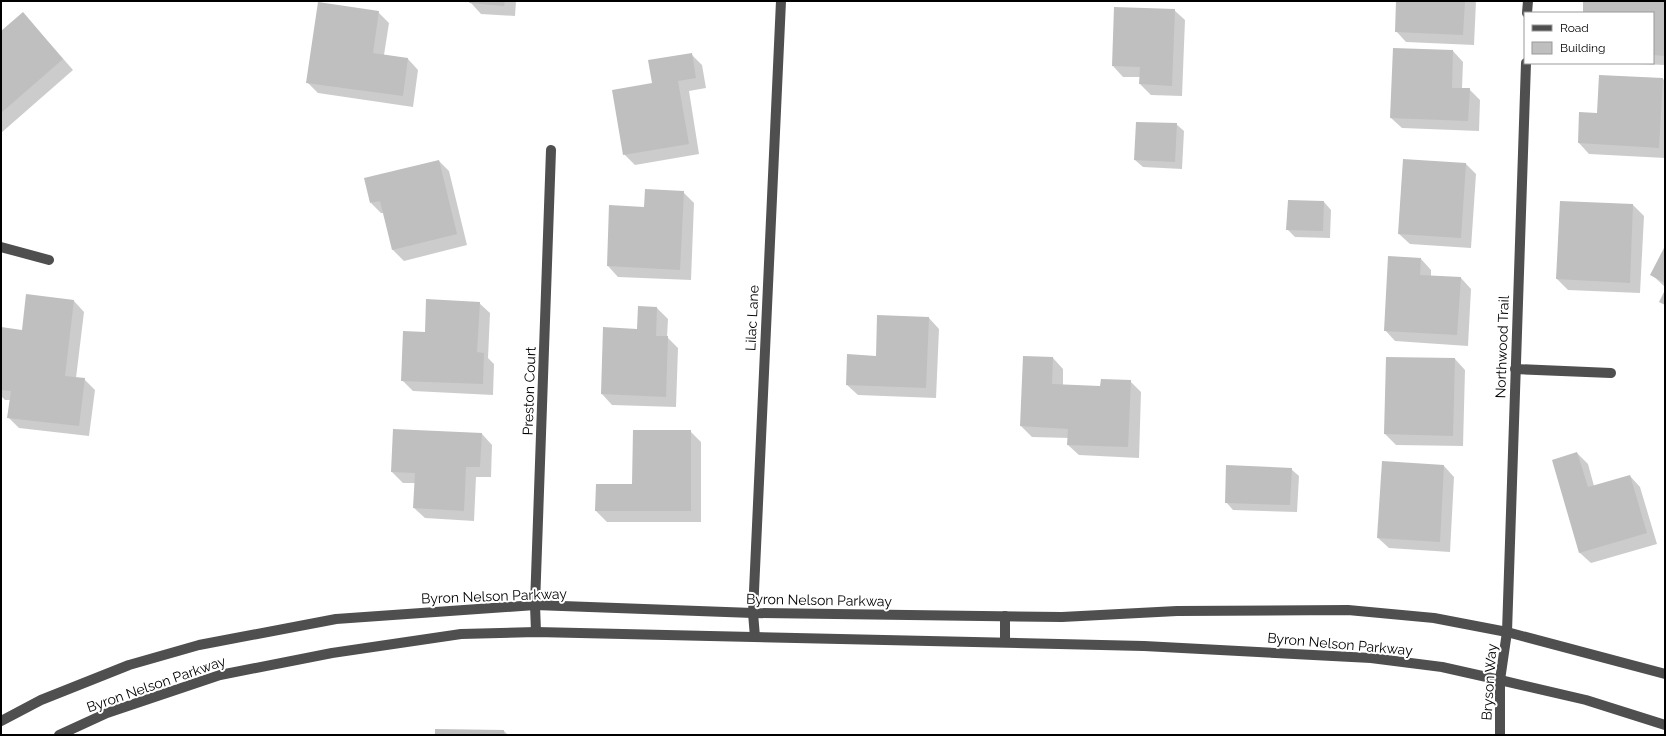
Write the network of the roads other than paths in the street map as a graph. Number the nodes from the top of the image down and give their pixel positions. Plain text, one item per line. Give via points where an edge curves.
1 (781, 1) edge
2 (1528, 1) edge
3 (1527, 12) edge
4 (1526, 64) edge
5 (551, 150) dead end
6 (1, 247) edge
7 (49, 260) dead end
8 (1515, 369) junction
9 (1611, 373) dead end
10 (535, 605) junction
11 (753, 613) junction
12 (1005, 616) junction
13 (536, 632) junction
14 (1507, 632) junction
15 (755, 637) junction
16 (1005, 642) junction
17 (1665, 674) edge
18 (1500, 680) junction
19 (1, 720) edge
20 (1665, 726) edge
21 (59, 735) edge
22 (1500, 735) edge

1 - 11 street, Lilac Lane
2 - 3 street
4 - 8 street, Northwood Trail
5 - 10 street, Preston Court
6 - 7 street
8 - 9 street
8 - 14 street, Northwood Trail
10 - 11 street, Byron Nelson Parkway
10 - 13 street, Preston Court
10 - 19 street, Byron Nelson Parkway via 336,619 199,646 129,665 41,700
11 - 12 street, Byron Nelson Parkway
11 - 15 street, Lilac Lane
12 - 14 street, Byron Nelson Parkway via 1348,610 1434,618
12 - 16 street
13 - 15 street, Byron Nelson Parkway
13 - 21 street, Byron Nelson Parkway via 461,634 332,653 220,675 107,713
14 - 17 street, Byron Nelson Parkway
14 - 18 street, Bryson Way
15 - 16 street, Byron Nelson Parkway
16 - 18 street, Byron Nelson Parkway via 1144,646 1371,658 1442,667
18 - 20 street, Byron Nelson Parkway via 1586,700
18 - 22 street, Bryson Way

